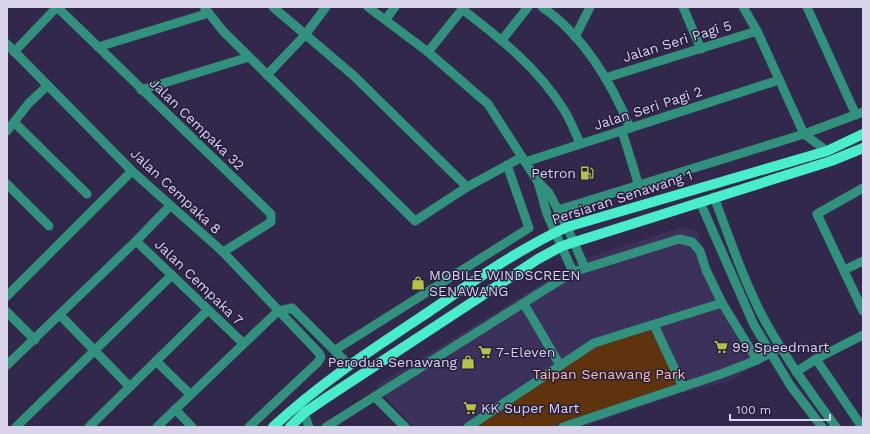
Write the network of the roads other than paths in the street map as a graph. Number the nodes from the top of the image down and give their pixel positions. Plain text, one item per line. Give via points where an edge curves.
1 (57, 7) edge
2 (273, 7) edge
3 (326, 7) edge
4 (368, 7) edge
5 (395, 7) edge
6 (528, 7) edge
7 (542, 7) edge
8 (590, 7) edge
9 (683, 7) edge
10 (743, 7) edge
11 (807, 7) edge
12 (463, 8) edge
13 (206, 10) edge
14 (386, 19) junction
15 (757, 31) junction
16 (305, 35) junction
17 (575, 37) junction
18 (502, 40) junction
19 (98, 47) junction
20 (9, 49) edge
21 (701, 49) junction
22 (428, 52) junction
23 (249, 58) junction
24 (267, 75) junction
25 (605, 78) junction
26 (779, 80) junction
27 (47, 86) junction
28 (141, 90) junction
29 (859, 113) edge
30 (14, 122) junction
31 (626, 130) junction
32 (7, 131) edge
33 (804, 134) junction
34 (863, 134) edge
35 (580, 144) junction
36 (863, 148) edge
37 (827, 151) junction
38 (524, 160) junction
39 (507, 165) junction
40 (132, 170) junction
41 (538, 182) junction
42 (7, 184) edge
43 (639, 186) junction
44 (467, 187) junction
45 (863, 188) edge
46 (87, 194) dead end
47 (714, 198) junction
48 (700, 202) junction
49 (170, 206) junction
50 (558, 210) junction
51 (49, 226) dead end
52 (567, 227) junction
53 (555, 232) junction
54 (136, 241) junction
55 (573, 241) junction
56 (562, 246) junction
57 (223, 252) junction
58 (863, 262) edge
59 (585, 268) junction
60 (844, 270) junction
61 (573, 272) junction
62 (172, 275) junction
63 (7, 296) edge
64 (722, 303) junction
65 (524, 304) junction
66 (208, 310) junction
67 (278, 310) junction
68 (863, 310) edge
69 (7, 312) edge
70 (60, 315) junction
71 (654, 325) junction
72 (863, 335) edge
73 (35, 340) junction
74 (243, 343) junction
75 (781, 347) junction
76 (335, 350) junction
77 (96, 351) junction
78 (771, 352) junction
79 (816, 359) junction
80 (757, 360) junction
81 (156, 361) junction
82 (349, 364) junction
83 (7, 365) edge
84 (560, 365) junction
85 (796, 372) junction
86 (130, 386) junction
87 (683, 387) junction
88 (190, 394) junction
89 (375, 397) junction
90 (175, 409) junction
91 (304, 413) junction
92 (860, 418) edge
93 (16, 427) edge
94 (89, 427) edge
95 (156, 427) edge
96 (192, 427) edge
97 (249, 427) edge
98 (273, 427) edge
99 (290, 427) edge
100 (309, 427) edge
101 (326, 427) edge
102 (405, 427) edge
103 (468, 427) edge
104 (563, 427) edge
105 (822, 427) edge
106 (836, 427) edge
107 (862, 427) edge

1 - 19 street, Jalan Cempaka 32
1 - 20 street
2 - 16 street
3 - 16 street
4 - 14 street
5 - 14 street
6 - 18 street
7 - 17 street
8 - 17 street
9 - 21 street
10 - 15 street
11 - 29 street
12 - 18 street
12 - 22 street
13 - 19 street
13 - 23 street via 222,31
14 - 22 street
15 - 21 street, Jalan Seri Pagi 5
15 - 26 street
16 - 24 street
16 - 44 street via 354,76
17 - 25 street
18 - 35 street via 540,79 564,111
19 - 28 street, Jalan Cempaka 32
20 - 27 street, Jalan Cempaka 8
21 - 25 street, Jalan Seri Pagi 5
22 - 38 street via 488,104
23 - 24 street
23 - 28 street
24 - 44 street, Jalan Seri Pagi 2 via 415,221
25 - 31 street via 620,103
26 - 31 street, Jalan Seri Pagi 2
26 - 33 street
27 - 30 street
27 - 40 street, Jalan Cempaka 8
28 - 57 street, Jalan Cempaka 32 via 271,214 272,222
29 - 33 street
30 - 32 street
30 - 46 street
31 - 35 street, Jalan Seri Pagi 2
31 - 43 street
33 - 37 street
33 - 43 street
34 - 37 main road, Persiaran Senawang 1
35 - 38 street, Jalan Seri Pagi 2
36 - 47 main road, Persiaran Senawang 1 via 831,161
37 - 52 main road, Persiaran Senawang 1
38 - 39 street, Jalan Seri Pagi 2
38 - 41 street
39 - 44 street, Jalan Seri Pagi 2
39 - 76 street via 529,228
40 - 49 street, Jalan Cempaka 8
40 - 63 street
41 - 50 street via 549,193
41 - 53 street
42 - 51 street
43 - 50 street
45 - 60 street via 817,214
47 - 48 main road, Persiaran Senawang 1
47 - 75 street via 743,272 765,320
48 - 55 main road, Persiaran Senawang 1
48 - 78 street via 754,325
49 - 54 street
49 - 57 street, Jalan Cempaka 8
50 - 52 street
52 - 53 main road, Persiaran Senawang 1
52 - 55 street
53 - 56 street
53 - 82 main road, Persiaran Senawang 1 via 519,251
54 - 62 street, Jalan Cempaka 7
54 - 70 street
55 - 56 main road, Persiaran Senawang 1
55 - 59 street
56 - 61 street
56 - 91 main road, Persiaran Senawang 1 via 538,259
57 - 67 street, Jalan Cempaka 8
58 - 60 street
59 - 61 street
59 - 64 street via 679,239 692,242 700,251
60 - 68 street
61 - 65 street
62 - 66 street, Jalan Cempaka 7
62 - 77 street
64 - 71 street
64 - 80 street
65 - 84 street
65 - 89 street
66 - 74 street, Jalan Cempaka 7
66 - 81 street
67 - 74 street
67 - 76 street via 292,308
67 - 97 street, Jalan Cempaka 8 via 321,357
69 - 73 street
70 - 73 street
70 - 77 street
71 - 84 street via 594,343
71 - 87 street
72 - 79 street
73 - 83 street
74 - 88 street
75 - 78 street
75 - 85 street
76 - 82 street
77 - 86 street
77 - 93 street
78 - 80 street
78 - 105 street via 790,385
79 - 85 street
79 - 92 street
80 - 87 street
81 - 86 street
81 - 88 street
82 - 98 main road, Persiaran Senawang 1
84 - 103 street via 487,420
85 - 106 street
86 - 94 street
87 - 104 street
88 - 90 street
89 - 101 street
89 - 102 street
90 - 95 street
90 - 96 street
91 - 99 main road, Persiaran Senawang 1
91 - 100 street
92 - 107 street

